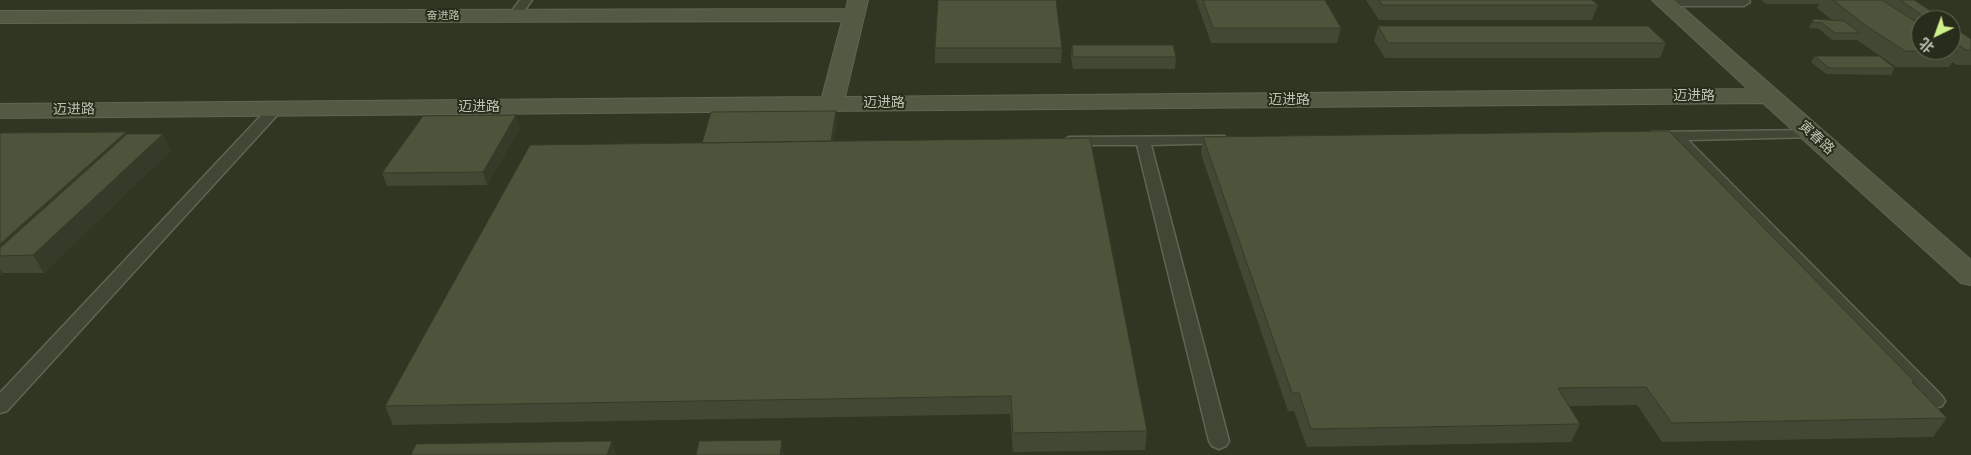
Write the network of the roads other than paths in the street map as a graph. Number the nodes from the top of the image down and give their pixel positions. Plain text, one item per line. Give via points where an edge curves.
1 (59, 0) edge
2 (1663, 1) edge
3 (1744, 2) dead end
4 (520, 8) edge
5 (856, 8) edge
6 (31, 17) junction
7 (0, 18) edge
8 (0, 37) edge
9 (1768, 96) junction
10 (832, 104) junction
11 (275, 109) junction
12 (0, 111) edge
13 (1811, 134) junction
14 (1636, 136) edge
15 (1676, 136) junction
16 (1144, 140) junction
17 (1242, 140) edge
18 (1054, 141) edge
19 (1971, 276) edge
20 (1935, 401) dead end
21 (0, 406) edge
22 (1219, 441) dead end

1 - 6 street
2 - 3 lane
2 - 9 street, 寅春路
4 - 5 street, 奋进路
4 - 6 street, 奋进路
5 - 10 street
6 - 7 street, 奋进路
6 - 8 street
9 - 10 street, 迈进路
9 - 13 street, 寅春路
10 - 11 street, 迈进路
11 - 12 street, 迈进路
11 - 21 lane
13 - 15 lane
13 - 19 street, 寅春路
14 - 15 lane
15 - 20 lane
16 - 17 lane
16 - 18 lane
16 - 22 lane

